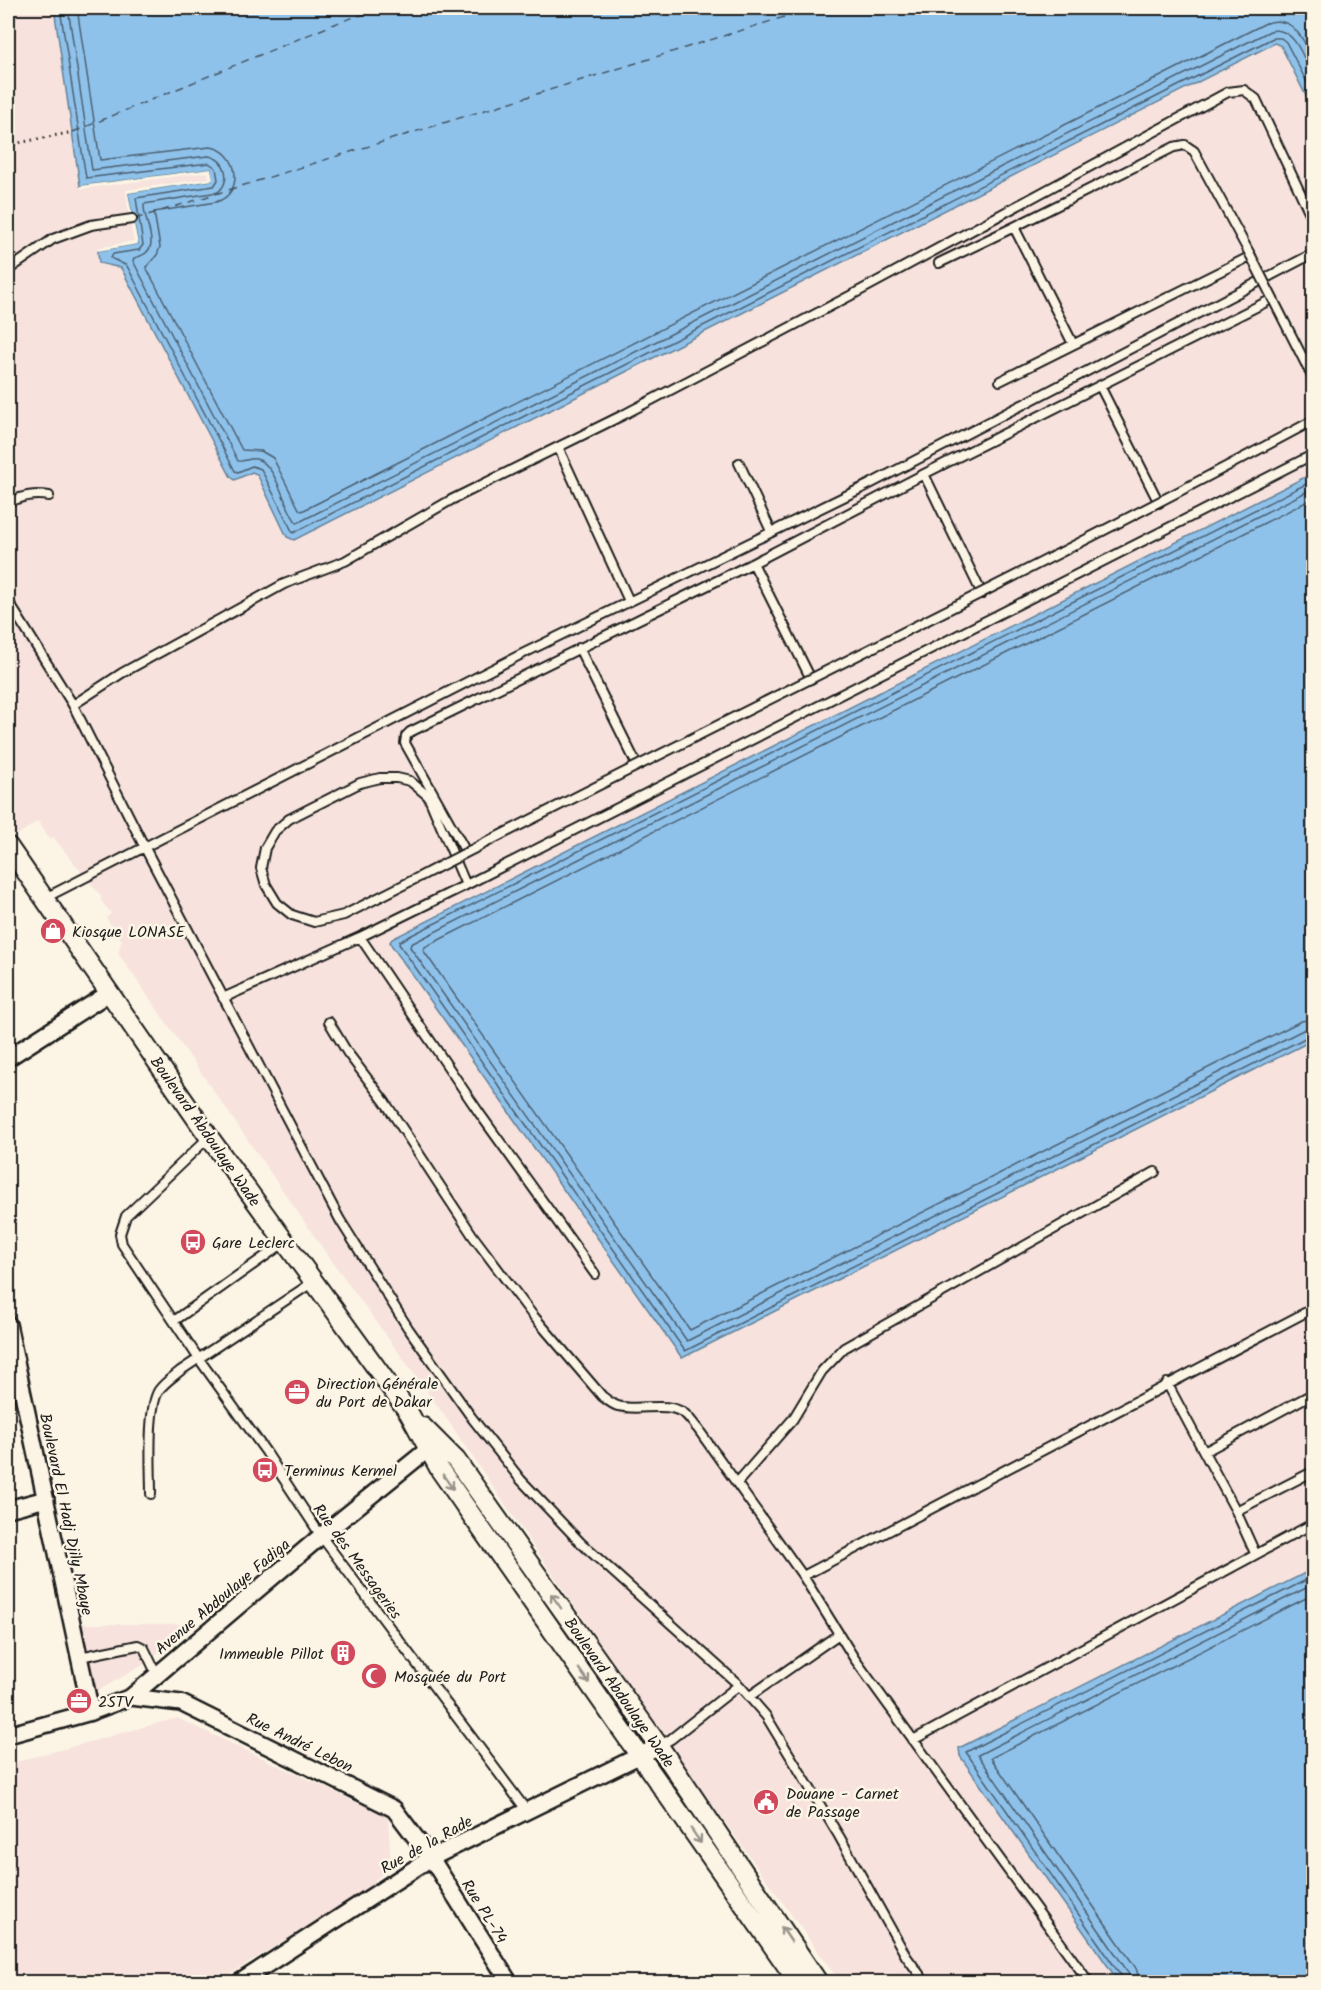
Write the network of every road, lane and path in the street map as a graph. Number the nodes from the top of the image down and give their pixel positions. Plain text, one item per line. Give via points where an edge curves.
1 (73, 132) dead end
2 (8, 145) edge
3 (132, 219) dead end
4 (1314, 222) edge
5 (1014, 227) junction
6 (8, 232) edge
7 (1314, 253) edge
8 (1251, 256) junction
9 (939, 263) dead end
10 (8, 267) edge
11 (1272, 299) junction
12 (1073, 344) junction
13 (1314, 380) edge
14 (1000, 381) dead end
15 (1100, 386) junction
16 (1314, 420) edge
17 (558, 447) junction
18 (1314, 454) edge
19 (739, 463) dead end
20 (924, 474) junction
21 (49, 496) dead end
22 (8, 502) edge
23 (1159, 503) junction
24 (771, 531) junction
25 (753, 563) junction
26 (982, 594) junction
27 (8, 600) edge
28 (628, 601) junction
29 (579, 648) junction
30 (811, 679) junction
31 (73, 705) junction
32 (637, 765) junction
33 (8, 846) edge
34 (145, 848) junction
35 (466, 852) junction
36 (466, 885) junction
37 (44, 899) junction
38 (360, 937) junction
39 (109, 993) junction
40 (223, 998) junction
41 (329, 1022) dead end
42 (8, 1058) edge
43 (209, 1137) junction
44 (1155, 1172) dead end
45 (285, 1242) junction
46 (595, 1274) dead end
47 (313, 1282) junction
48 (1314, 1308) edge
49 (174, 1322) junction
50 (8, 1324) edge
51 (199, 1359) junction
52 (1167, 1383) junction
53 (1314, 1393) edge
54 (433, 1445) junction
55 (1204, 1452) junction
56 (1314, 1471) edge
57 (737, 1483) junction
58 (151, 1494) dead end
59 (46, 1499) junction
60 (8, 1509) edge
61 (1236, 1511) junction
62 (1314, 1523) edge
63 (321, 1536) junction
64 (1255, 1553) junction
65 (803, 1576) junction
66 (839, 1634) junction
67 (80, 1657) junction
68 (157, 1675) junction
69 (739, 1685) junction
70 (750, 1696) junction
71 (131, 1698) junction
72 (91, 1712) junction
73 (8, 1735) edge
74 (913, 1740) junction
75 (659, 1746) junction
76 (640, 1756) junction
77 (527, 1811) junction
78 (431, 1858) junction
79 (240, 1983) edge
80 (509, 1983) edge
81 (798, 1983) edge
82 (818, 1983) edge
83 (924, 1983) edge
84 (1089, 1983) edge

1 - 2 path
3 - 10 lane via 91,225 62,235
4 - 17 lane via 1256,99 1244,90 1228,92 863,289
5 - 8 lane, bridge via 1173,147 1185,145 1194,151
5 - 9 lane
5 - 12 lane
6 - 10 lane
7 - 24 lane via 868,485
8 - 11 lane, bridge
8 - 12 lane
11 - 13 lane, bridge
11 - 15 lane
12 - 14 lane
15 - 20 lane
15 - 23 lane
16 - 23 lane, bridge
17 - 28 lane
17 - 31 lane via 451,500 345,561 284,584 122,673
18 - 36 lane
19 - 24 lane
20 - 25 lane
20 - 26 lane
21 - 22 lane via 22,496
23 - 26 lane, bridge
24 - 28 lane
25 - 29 lane
25 - 30 lane
26 - 30 lane, bridge
27 - 31 lane
28 - 34 lane
29 - 32 lane
29 - 35 lane via 406,736 405,743
30 - 32 lane, bridge
31 - 34 lane
32 - 35 lane, bridge
33 - 37 street, Boulevard Abdoulaye Wade
34 - 37 lane
34 - 40 lane
35 - 36 lane, bridge via 457,857 447,862 438,867 344,915 314,922 292,915 277,903 261,868 274,831 289,819 360,783 397,778 410,781 428,796 432,807 451,851 455,862
36 - 38 lane
37 - 39 street, Boulevard Abdoulaye Wade
38 - 40 lane
38 - 46 lane
39 - 42 street
39 - 43 street, Boulevard Abdoulaye Wade
40 - 69 lane via 340,1220 408,1328 472,1418 521,1480 581,1543
41 - 57 lane via 472,1236 602,1396 616,1406 662,1406 685,1414
43 - 45 street, Boulevard Abdoulaye Wade
43 - 49 lane, Rue des Messageries via 126,1216 120,1234 122,1245
44 - 57 lane via 844,1348 822,1371 793,1419
45 - 47 street, Boulevard Abdoulaye Wade
45 - 49 lane
47 - 51 lane
47 - 54 street, Boulevard Abdoulaye Wade
48 - 52 lane
49 - 51 lane, Rue des Messageries
50 - 59 street, Boulevard El Hadj Djily Mbaye
51 - 58 lane via 167,1381 153,1406
51 - 63 lane, Rue des Messageries
52 - 55 lane
52 - 65 lane
53 - 55 lane
54 - 63 street, Avenue Abdoulaye Fadiga
75 -> 54 street, Boulevard Abdoulaye Wade via 456,1460
54 -> 76 street, Boulevard Abdoulaye Wade via 440,1470
55 - 61 lane
56 - 61 lane
57 - 65 lane
59 - 60 street
59 - 67 street, Boulevard El Hadj Djily Mbaye
61 - 64 lane
62 - 64 lane
63 - 68 street, Avenue Abdoulaye Fadiga
63 - 77 lane, Rue des Messageries
64 - 74 lane
65 - 66 lane
66 - 70 lane
66 - 74 lane
67 - 68 lane via 138,1645 144,1648
67 - 72 street, Boulevard El Hadj Djily Mbaye
68 - 71 street, Avenue Abdoulaye Fadiga
69 - 70 lane
69 - 75 lane
70 - 83 lane via 789,1751
71 - 72 street, Avenue Abdoulaye Fadiga
71 - 78 street, Rue André Lebon via 181,1703 394,1809
72 - 73 street, Avenue Abdoulaye Fadiga
74 - 84 lane
75 - 76 street, Rue de la Rade
82 -> 75 street, Boulevard Abdoulaye Wade
76 - 77 street, Rue de la Rade
76 -> 81 street, Boulevard Abdoulaye Wade
77 - 78 street, Rue de la Rade
78 - 79 street, Rue de la Rade
78 - 80 street, Rue PL-74

